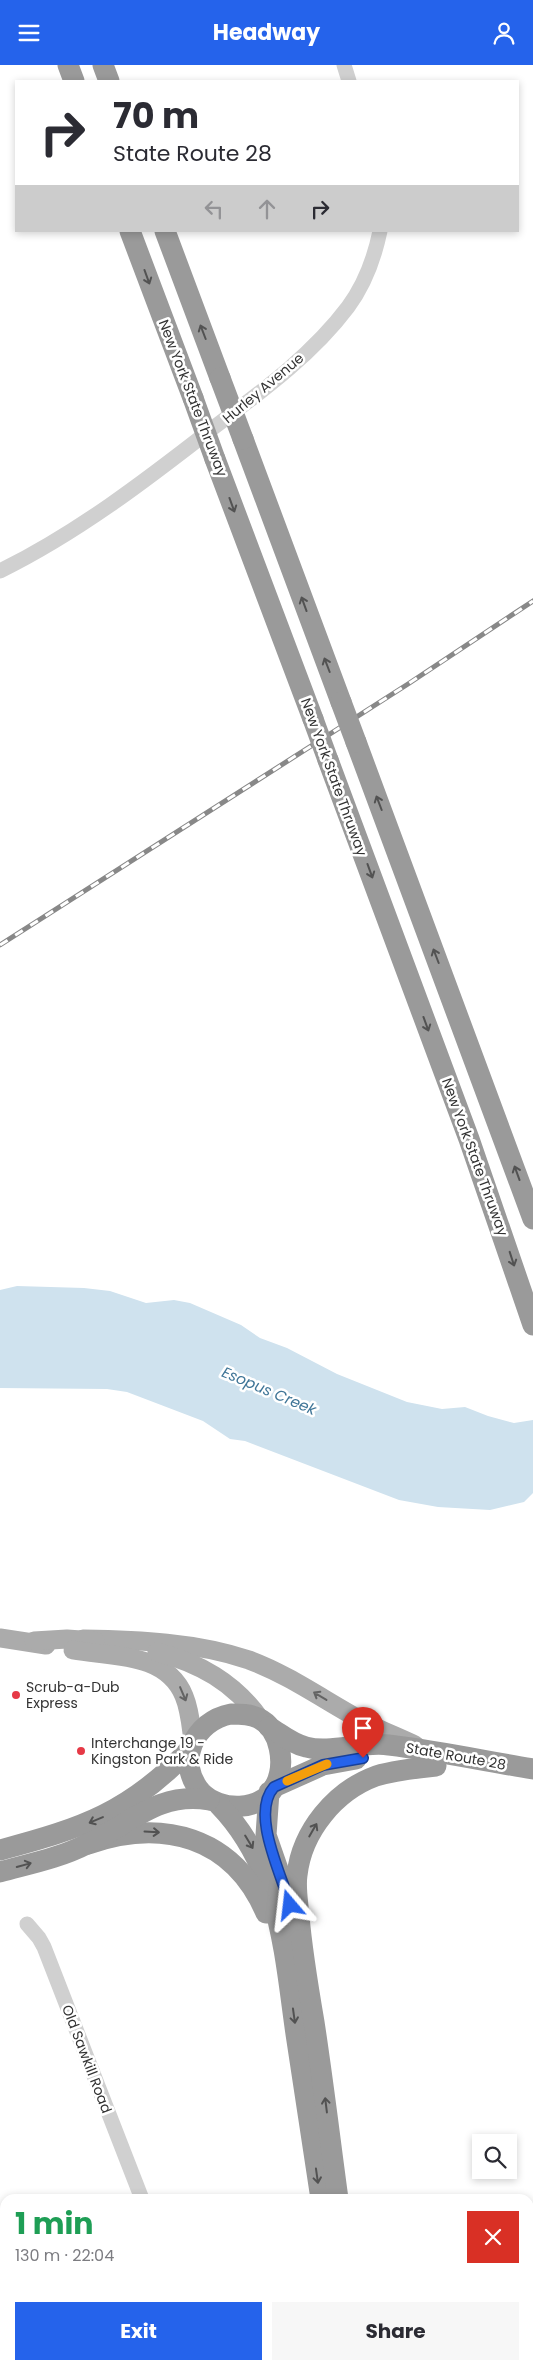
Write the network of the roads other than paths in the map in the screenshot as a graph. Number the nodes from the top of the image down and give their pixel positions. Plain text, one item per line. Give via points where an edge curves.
1 (68, 65) edge
2 (102, 65) edge
3 (344, 65) edge
4 (74, 80) edge
5 (109, 80) edge
6 (349, 80) edge
7 (130, 232) edge
8 (165, 232) edge
9 (380, 232) edge
10 (0, 571) edge
11 (533, 1219) edge
12 (533, 1325) edge
13 (0, 1638) edge
14 (83, 1639) junction
15 (34, 1641) junction
16 (263, 1722) junction
17 (192, 1745) junction
18 (431, 1758) junction
19 (533, 1769) edge
20 (533, 1783) edge
21 (272, 1790) junction
22 (214, 1803) junction
23 (88, 1844) junction
24 (0, 1850) edge
25 (0, 1872) edge
26 (26, 1923) dead end
27 (302, 1945) junction
28 (290, 1988) junction
29 (140, 2194) edge
30 (320, 2194) edge
31 (337, 2194) edge

1 - 4 highway
2 - 5 highway
3 - 6 street
7 -> 12 highway, New York State Thruway, bridge via 469,1139
11 -> 8 highway, bridge
9 - 10 street, Hurley Avenue via 369,272 348,307 287,370 124,496 55,541
13 - 15 main road
14 - 15 main road
14 - 16 main road via 153,1651 198,1665 232,1687
18 -> 14 main road via 285,1676 248,1660 190,1646
15 -> 17 main road via 139,1659 166,1672 185,1697
16 - 17 highway via 247,1715 223,1716 208,1723
16 - 18 highway, State Route 28 via 307,1748 373,1744
16 - 21 highway via 276,1739 281,1755 280,1770
17 - 22 highway via 189,1765 193,1781
17 -> 24 highway via 150,1788 117,1809 79,1826
18 - 19 highway, State Route 28
18 - 20 highway, State Route 28
18 - 21 highway, State Route 28 via 350,1759 323,1765
27 -> 18 highway via 296,1886 299,1861 310,1833 326,1810 348,1791 374,1777
21 - 22 highway via 245,1805
21 - 27 highway via 266,1835
22 - 23 highway via 176,1801 151,1807
22 -> 28 highway via 242,1831 263,1872 277,1917
25 -> 23 highway
23 -> 28 highway via 121,1834 165,1833 202,1843 224,1856 242,1873 260,1899
26 - 29 street, Old Sawkill Road via 44,1947
31 -> 27 highway
28 -> 30 highway

